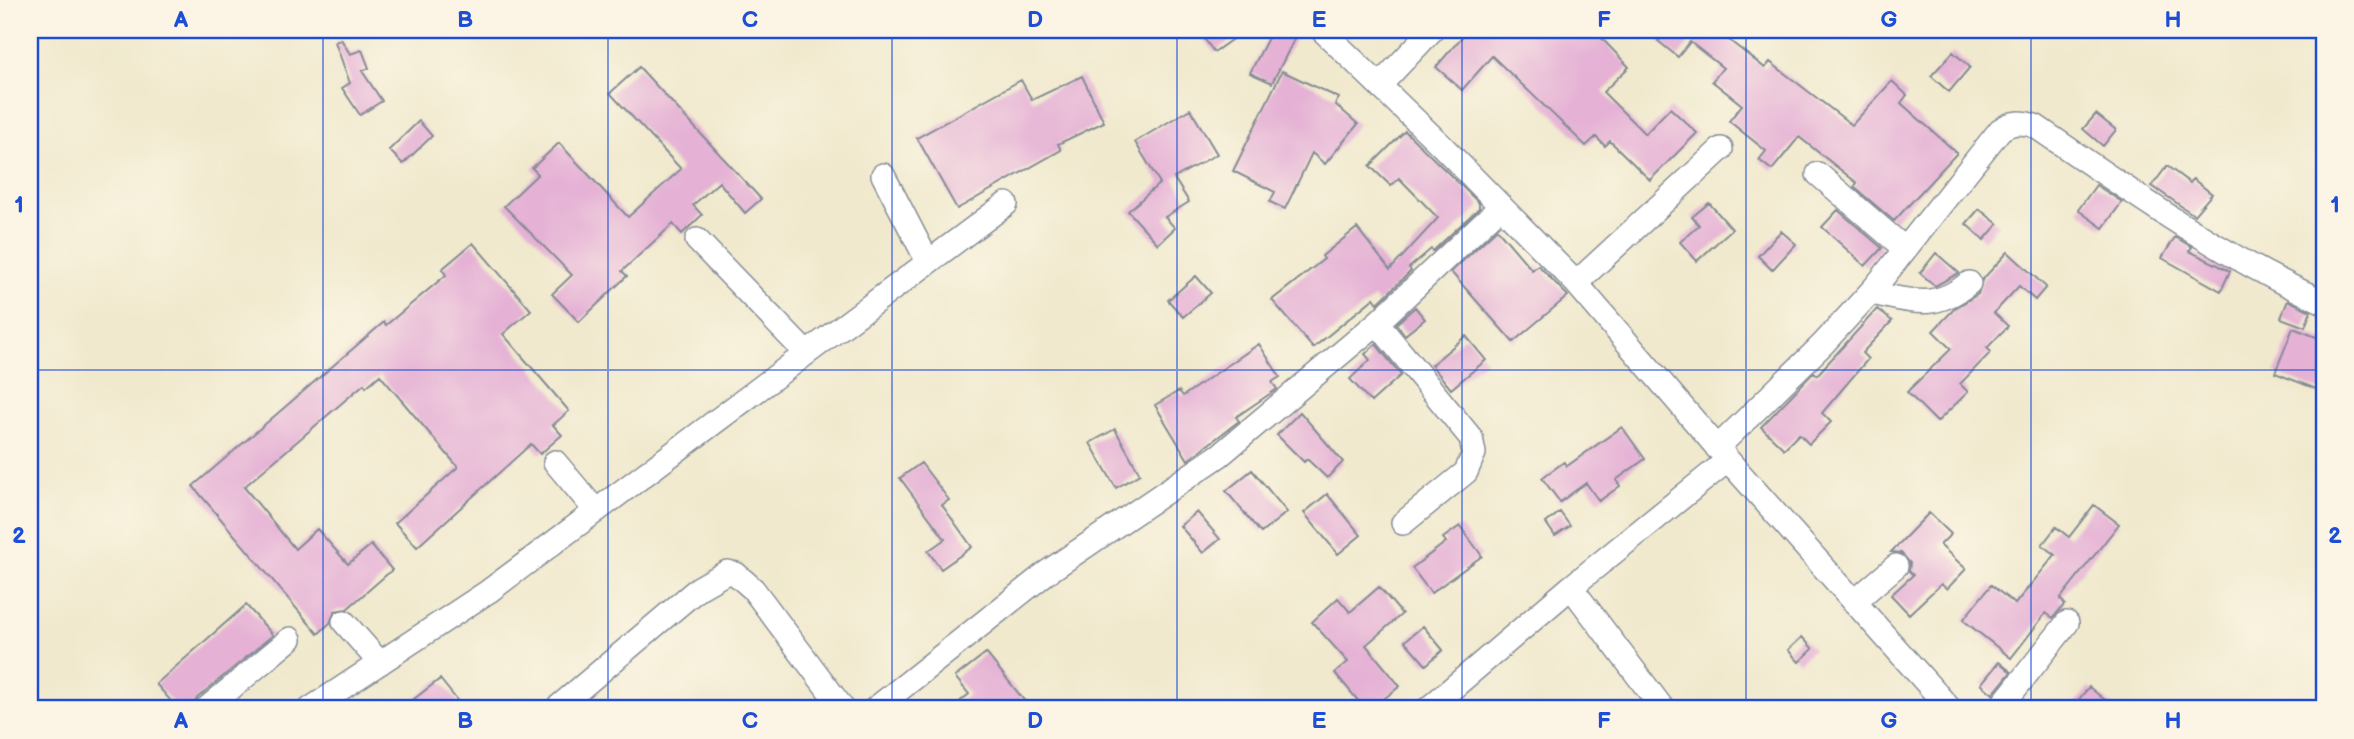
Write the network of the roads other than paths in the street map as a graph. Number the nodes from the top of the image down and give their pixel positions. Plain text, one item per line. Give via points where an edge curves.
1 (1322, 30) edge
2 (1432, 30) edge
3 (1380, 85) junction
4 (1721, 149) dead end
5 (1818, 174) dead end
6 (883, 175) dead end
7 (1006, 204) dead end
8 (1501, 206) junction
9 (697, 240) dead end
10 (1905, 249) junction
11 (928, 262) junction
12 (1576, 283) junction
13 (1969, 283) dead end
14 (1870, 293) junction
15 (2324, 302) edge
16 (1377, 323) junction
17 (806, 353) junction
18 (1722, 454) junction
19 (555, 462) dead end
20 (596, 510) junction
21 (1403, 523) dead end
22 (1896, 566) dead end
23 (1571, 587) junction
24 (1854, 602) junction
25 (344, 622) dead end
26 (2067, 623) dead end
27 (290, 639) dead end
28 (380, 663) junction
29 (205, 709) edge
30 (310, 709) edge
31 (556, 709) edge
32 (843, 709) edge
33 (875, 709) edge
34 (1428, 709) edge
35 (1663, 709) edge
36 (1950, 709) edge
37 (1999, 709) edge

1 - 3 street
2 - 3 street
3 - 8 street
4 - 12 street
5 - 10 street
6 - 11 street
7 - 11 street
8 - 12 street
8 - 16 street
9 - 17 street
10 - 14 street
10 - 15 street via 2000,130 2021,122 2035,126 2211,246
11 - 17 street
12 - 18 street
13 - 14 street via 1941,301
14 - 18 street
16 - 21 street via 1471,438 1474,453 1466,472
16 - 33 street via 1220,455 1046,573
17 - 20 street
18 - 23 street
18 - 24 street
19 - 20 street
20 - 28 street via 489,591
22 - 24 street
23 - 34 street
23 - 35 street
24 - 36 street
25 - 28 street
26 - 37 street
27 - 29 street
28 - 30 street
31 - 32 street via 699,587 727,572 753,589

